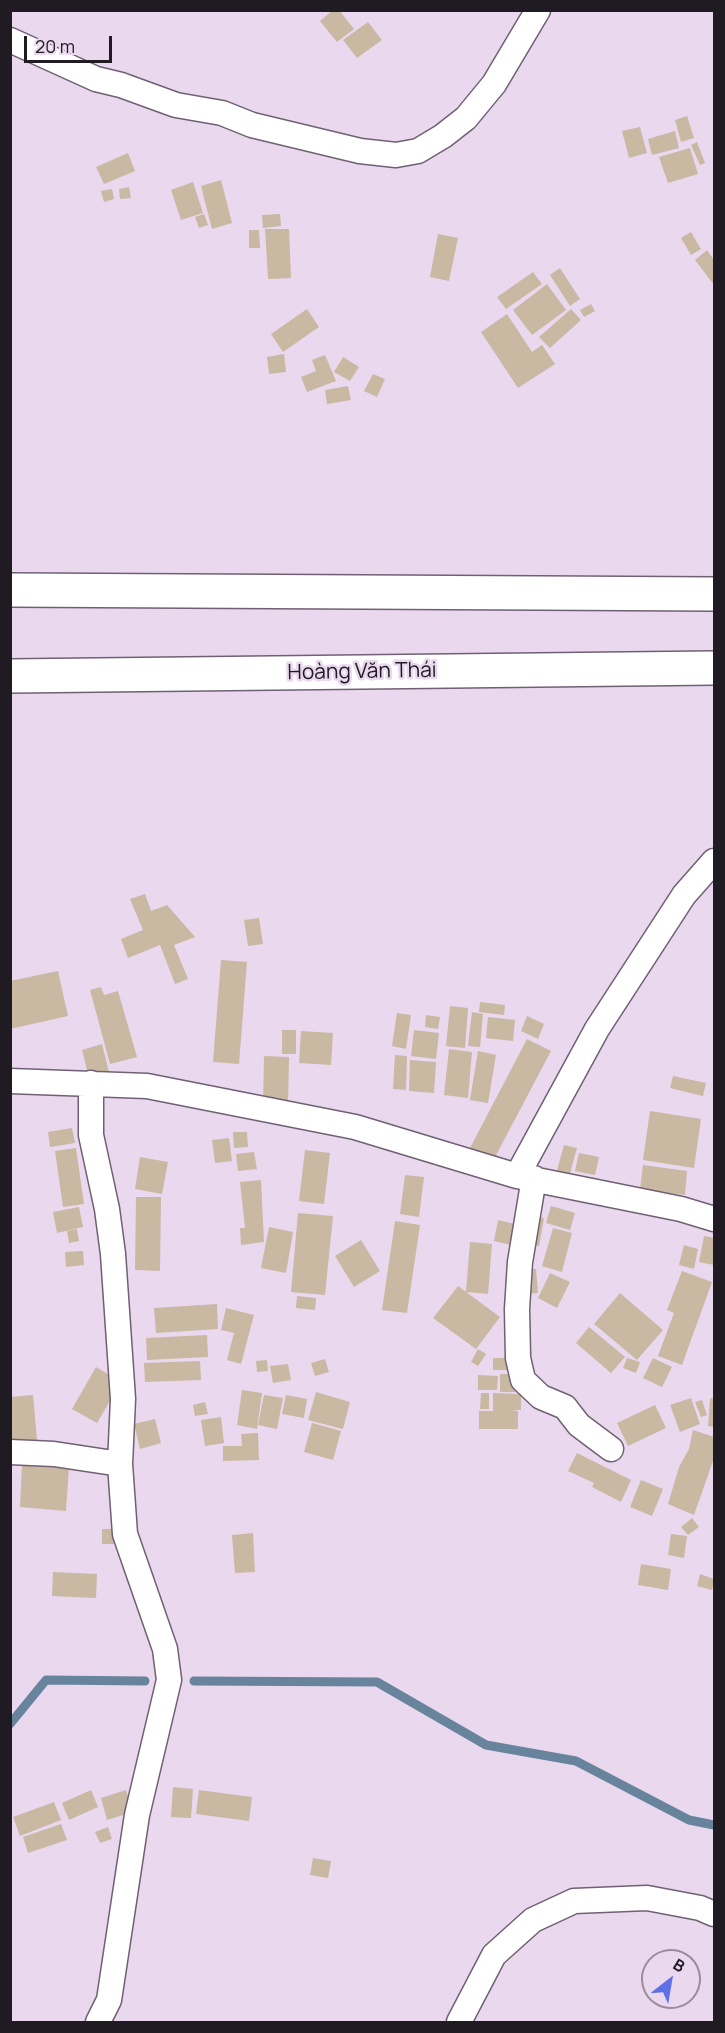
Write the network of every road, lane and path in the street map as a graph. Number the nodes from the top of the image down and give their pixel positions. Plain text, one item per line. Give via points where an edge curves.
1 (538, 10) edge
2 (10, 40) edge
3 (10, 590) edge
4 (714, 594) edge
5 (714, 668) edge
6 (10, 676) edge
7 (714, 861) edge
8 (10, 1081) edge
9 (91, 1083) junction
10 (526, 1177) junction
11 (714, 1219) edge
12 (611, 1449) dead end
13 (10, 1452) edge
14 (120, 1464) junction
15 (714, 1914) edge
16 (98, 2022) edge
17 (459, 2022) edge

1 - 2 street via 494,84 466,118 418,151 396,155 360,152 252,125 222,113 176,105 96,79
3 - 4 main road
5 - 6 main road, Hoàng Văn Thái
7 - 10 street via 684,895 597,1029
8 - 9 street
9 - 10 street via 147,1086 356,1127
9 - 14 street via 91,1135 114,1265 123,1399
10 - 11 street
10 - 12 street via 517,1309 518,1358 523,1380 541,1396 565,1407 579,1425
13 - 14 street
14 - 16 street via 125,1534 165,1649 170,1680 137,1815 109,2000
15 - 17 street via 647,1898 574,1901 533,1920 494,1955

